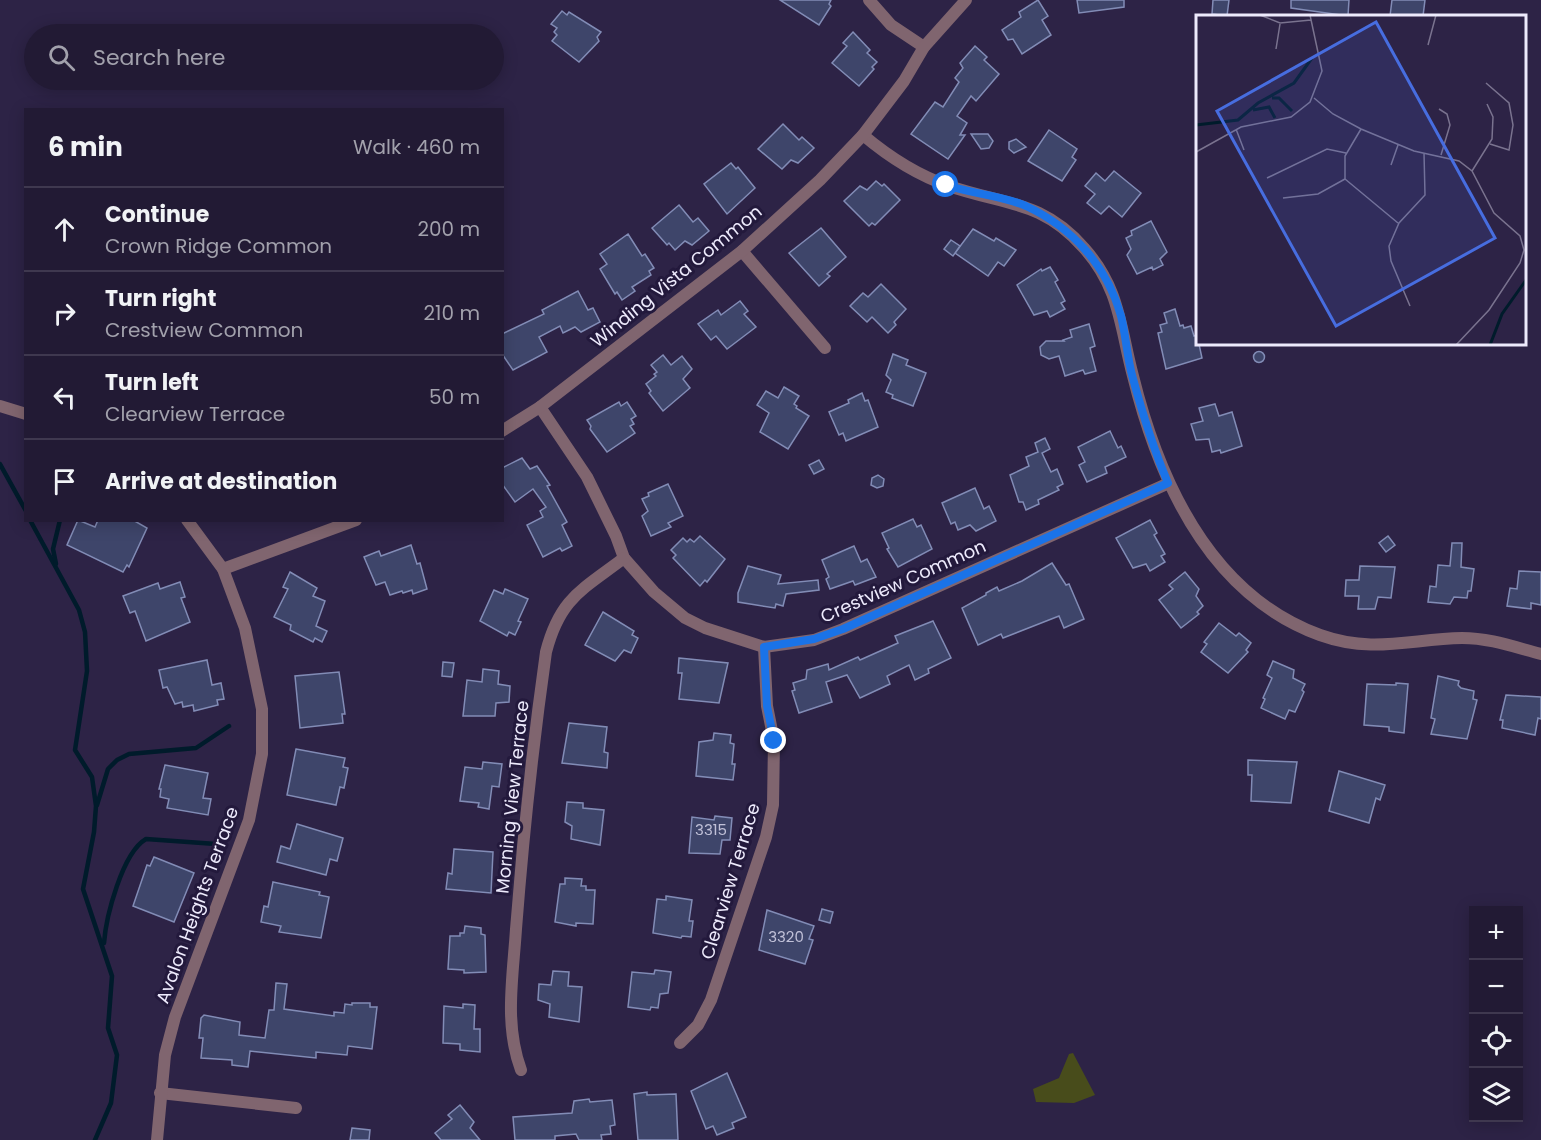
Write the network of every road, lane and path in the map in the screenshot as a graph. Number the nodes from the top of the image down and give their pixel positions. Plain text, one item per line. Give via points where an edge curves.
1 (869, 0) edge
2 (966, 0) edge
3 (924, 47) junction
4 (863, 135) junction
5 (742, 251) junction
6 (825, 348) dead end
7 (0, 406) edge
8 (540, 407) junction
9 (24, 413) edge
10 (504, 430) edge
11 (1168, 483) junction
12 (188, 522) edge
13 (351, 522) edge
14 (624, 558) junction
15 (223, 569) junction
16 (764, 647) junction
17 (1541, 654) edge
18 (680, 1043) dead end
19 (521, 1070) dead end
20 (160, 1093) junction
21 (296, 1108) dead end
22 (157, 1140) edge

1 - 3 street via 891,25
2 - 3 street, Winding Vista Common
3 - 4 street, Winding Vista Common
4 - 5 street, Winding Vista Common
4 - 11 street via 883,152 932,179 1035,211 1067,231 1085,249 1111,288 1121,316 1143,413
5 - 6 street
5 - 8 street, Winding Vista Common
7 - 9 street
8 - 10 street, Winding Vista Common
8 - 14 street, Crestview Common via 587,477
11 - 16 street, Crestview Common via 843,629 814,639
11 - 17 street via 1226,573 1268,608 1297,625 1362,644 1478,639
12 - 15 street, Avalon Heights Terrace
13 - 15 street
14 - 16 street, Crestview Common via 654,592 685,618
14 - 19 street, Morning View Terrace via 567,603 557,618 546,652 520,881 510,1026
15 - 20 street, Avalon Heights Terrace via 254,658 262,709 262,754 249,820 175,1017
16 - 18 street, Clearview Terrace via 775,771 766,837 711,1000 698,1025
20 - 21 street
20 - 22 street, Avalon Heights Terrace

